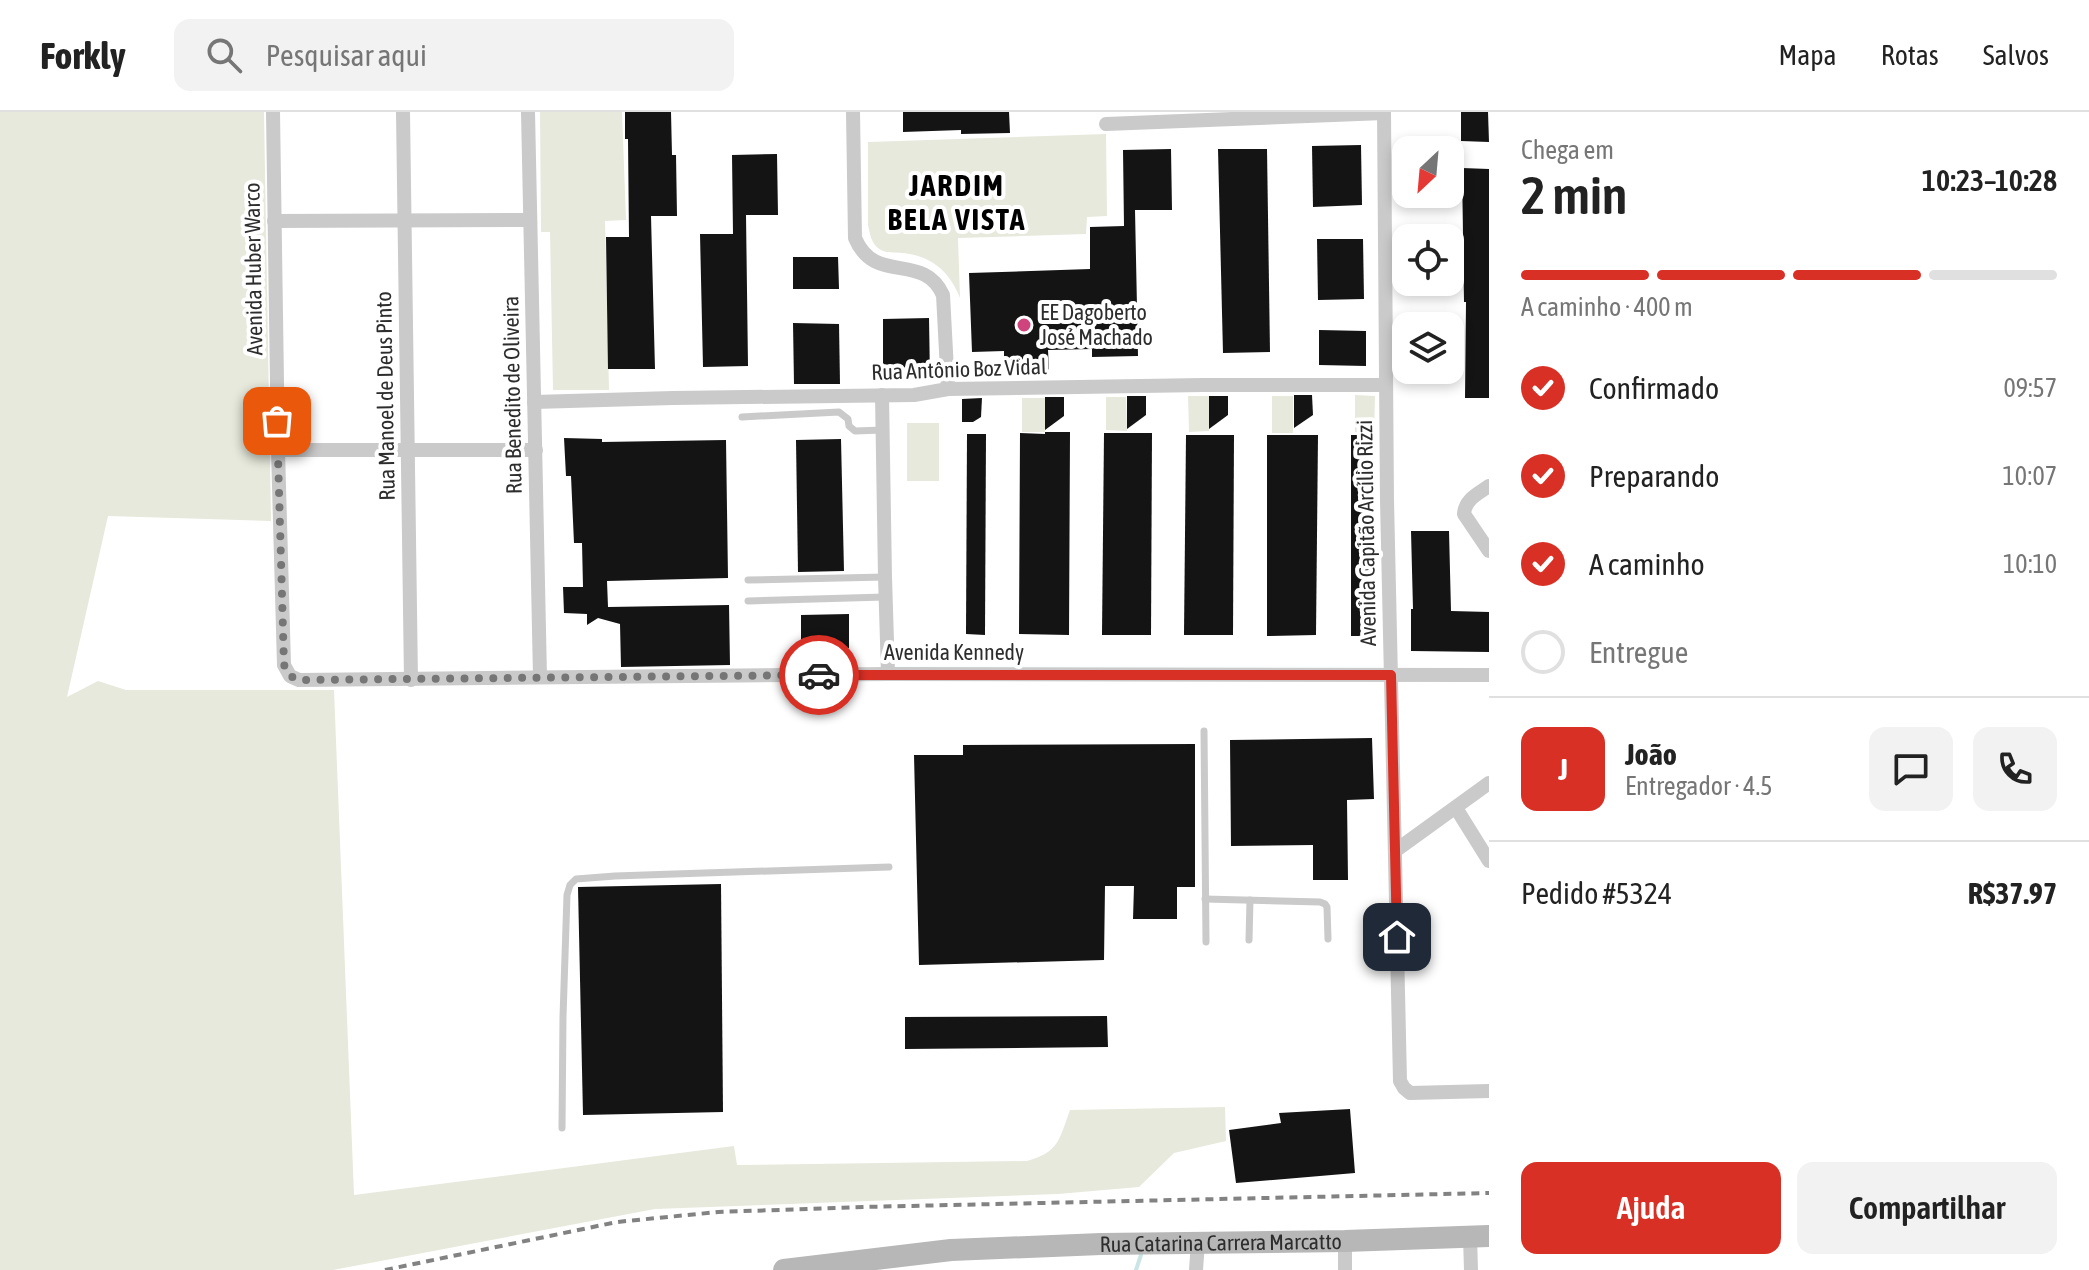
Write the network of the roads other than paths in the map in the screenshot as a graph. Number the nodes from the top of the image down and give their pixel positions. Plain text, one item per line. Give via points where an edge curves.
1 (273, 112) edge
2 (403, 112) edge
3 (528, 112) edge
4 (853, 112) edge
5 (1384, 113) edge
6 (1106, 124) dead end
7 (405, 220) junction
8 (530, 220) junction
9 (274, 221) junction
10 (1386, 385) junction
11 (948, 389) junction
12 (882, 395) junction
13 (534, 402) junction
14 (742, 417) dead end
15 (883, 430) junction
16 (278, 450) junction
17 (407, 450) junction
18 (536, 450) junction
19 (1489, 486) edge
20 (1489, 551) edge
21 (885, 577) junction
22 (748, 580) dead end
23 (885, 597) junction
24 (748, 601) dead end
25 (284, 665) joint
26 (888, 674) junction
27 (1391, 675) junction
28 (1489, 675) edge
29 (540, 677) junction
30 (411, 680) junction
31 (1204, 731) dead end
32 (1489, 783) edge
33 (1456, 808) junction
34 (1395, 851) junction
35 (1489, 861) edge
36 (889, 867) dead end
37 (1205, 899) junction
38 (1250, 900) junction
39 (1328, 939) dead end
40 (1249, 940) dead end
41 (1206, 942) dead end
42 (1489, 1091) edge
43 (562, 1128) dead end
44 (1479, 1237) edge
45 (1345, 1241) junction
46 (1198, 1242) junction
47 (948, 1260) edge
48 (784, 1270) edge
49 (1196, 1270) edge
50 (1345, 1270) edge
51 (1471, 1270) edge

1 - 9 street, Avenida Huber Warco
2 - 7 street, Rua Manoel de Deus Pinto
3 - 8 street, Rua Benedito de Oliveira
4 - 11 street via 855,238 860,250 879,265 919,272 938,284
5 - 6 street
5 - 10 street, Avenida Capitão Arcílio Rizzi
7 - 8 street
7 - 9 street
7 - 17 street, Rua Manoel de Deus Pinto
8 - 13 street, Rua Benedito de Oliveira
9 - 16 street, Avenida Huber Warco
10 - 11 street, Rua Antônio Boz Vidal
10 - 27 street, Avenida Capitão Arcílio Rizzi
11 - 12 street, Rua Antônio Boz Vidal
12 - 13 street, Rua Antônio Boz Vidal
12 - 15 street
13 - 18 street, Rua Benedito de Oliveira
14 - 15 lane via 839,412 855,431
15 - 21 street
16 - 17 street
16 - 25 street, Avenida Huber Warco
17 - 18 street
17 - 30 street, Rua Manoel de Deus Pinto
18 - 29 street, Rua Benedito de Oliveira
19 - 20 street via 1468,501 1464,514
21 - 22 lane
21 - 23 street
23 - 24 lane
23 - 26 street
25 - 30 street, Avenida Kennedy via 299,680
26 - 27 street, Avenida Kennedy
26 - 29 street, Avenida Kennedy
27 - 28 street, Avenida Kennedy
27 - 34 street, Avenida Capitão Arcílio Rizzi
29 - 30 street, Avenida Kennedy
31 - 37 lane
32 - 33 street
33 - 34 street
33 - 35 street
34 - 42 street, Avenida Capitão Arcílio Rizzi via 1400,1081 1410,1092
36 - 43 lane via 576,879 567,895
37 - 38 lane
37 - 41 lane
38 - 39 lane via 1325,904
38 - 40 lane
44 - 45 street, Rua Catarina Carrera Marcatto
44 - 51 street
45 - 46 street, Rua Catarina Carrera Marcatto
45 - 50 street
46 - 47 street, Rua Catarina Carrera Marcatto
46 - 49 street
47 - 48 street, Rua Catarina Carrera Marcatto

